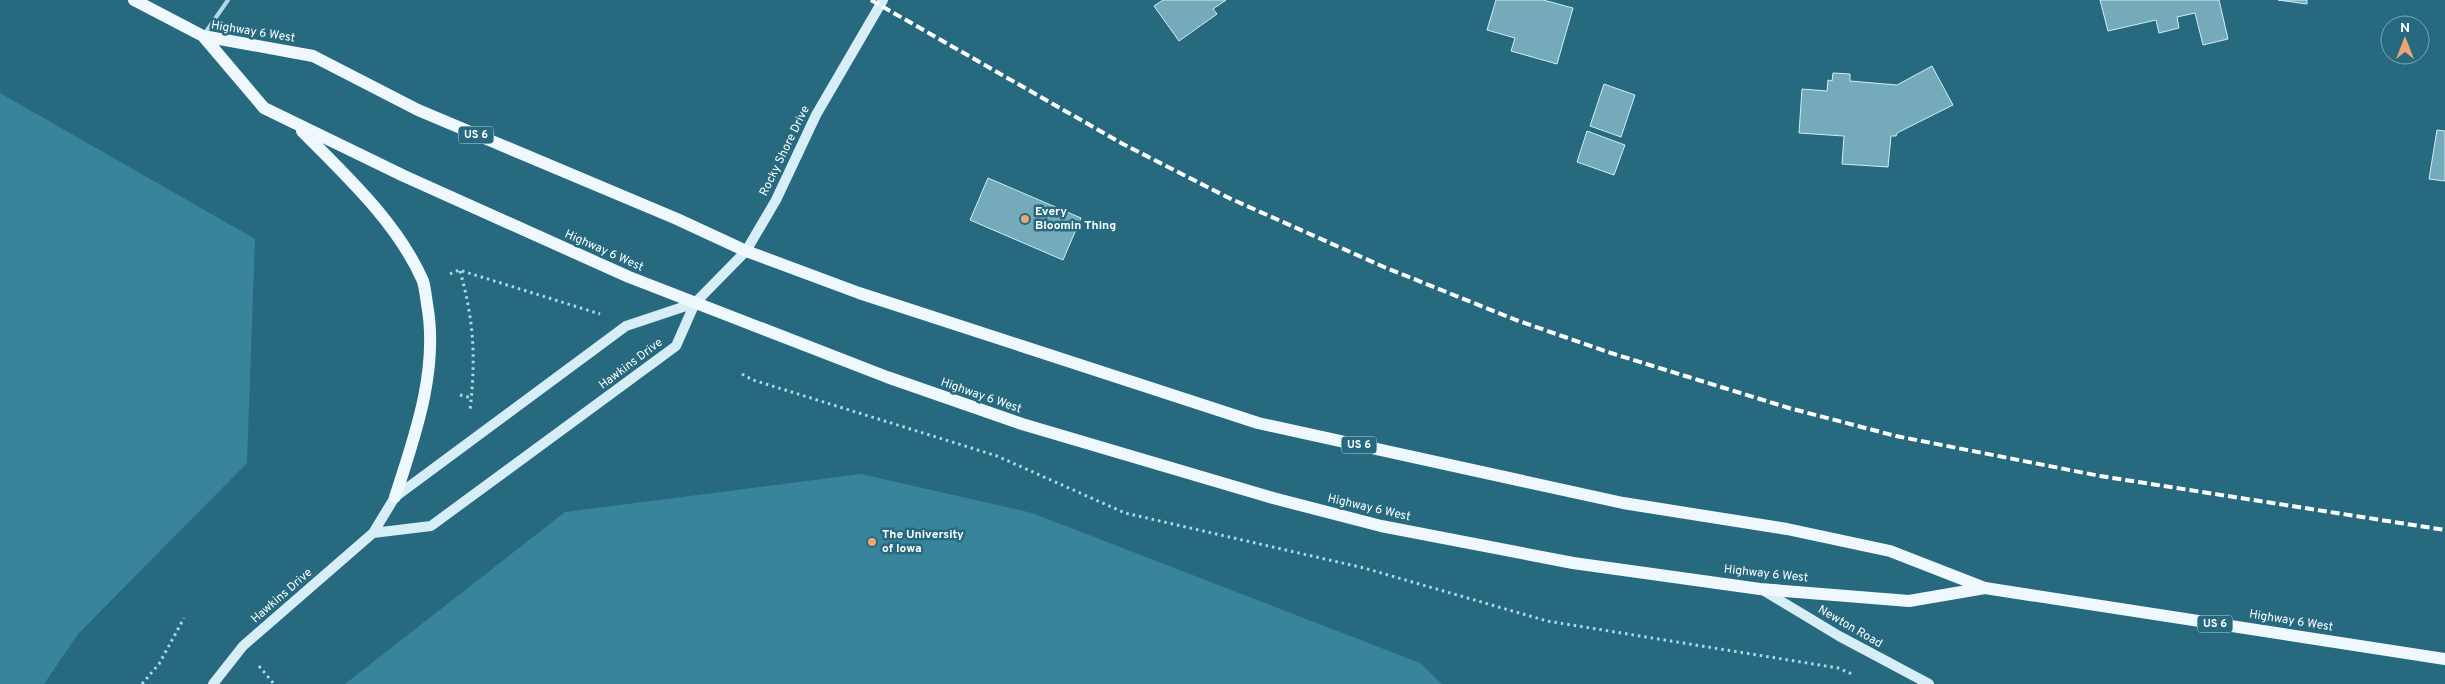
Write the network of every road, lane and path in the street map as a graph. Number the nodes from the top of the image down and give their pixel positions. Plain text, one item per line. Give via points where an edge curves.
1 (134, 0) edge
2 (228, 0) edge
3 (883, 0) edge
4 (203, 36) junction
5 (295, 123) junction
6 (746, 251) junction
7 (459, 270) junction
8 (450, 274) dead end
9 (695, 303) junction
10 (602, 314) dead end
11 (742, 374) dead end
12 (460, 395) dead end
13 (472, 398) junction
14 (470, 413) dead end
15 (395, 497) junction
16 (373, 533) junction
17 (1985, 588) junction
18 (1760, 589) junction
19 (184, 618) dead end
20 (2445, 659) edge
21 (1860, 677) dead end
22 (142, 684) edge
23 (213, 684) edge
24 (1929, 684) edge

1 - 4 main road, US 6
2 - 4 lane
3 - 6 street, Rocky Shore Drive via 816,115 776,200
4 - 5 main road, Highway 6 West / US 6 via 264,108
4 - 6 main road, Highway 6 West / US 6 via 313,56 418,110
5 - 9 main road, Highway 6 West / US 6 via 413,180 629,277
5 - 15 main road via 366,197 398,236 423,283 430,321 428,378 417,431
6 - 9 street, Rocky Shore Drive
6 - 17 main road, Highway 6 West / US 6 via 859,293 1258,423 1623,503 1890,551
7 - 8 path
7 - 10 path
7 - 13 path via 473,331
9 - 15 street, Hawkins Drive via 626,326
9 - 16 street, Hawkins Drive via 676,346 431,526
9 - 18 main road, Highway 6 West / US 6 via 887,377 1022,424 1273,498 1382,526 1573,563
11 - 21 path via 997,456 1125,513 1364,568 1547,621 1838,668
12 - 13 path
13 - 14 path
15 - 16 street, Hawkins Drive
16 - 23 street, Hawkins Drive via 243,646
17 - 18 main road, Highway 6 West / US 6 via 1908,601
17 - 20 main road, Highway 6 West / US 6
18 - 24 street, Newton Road
19 - 22 path via 158,664

